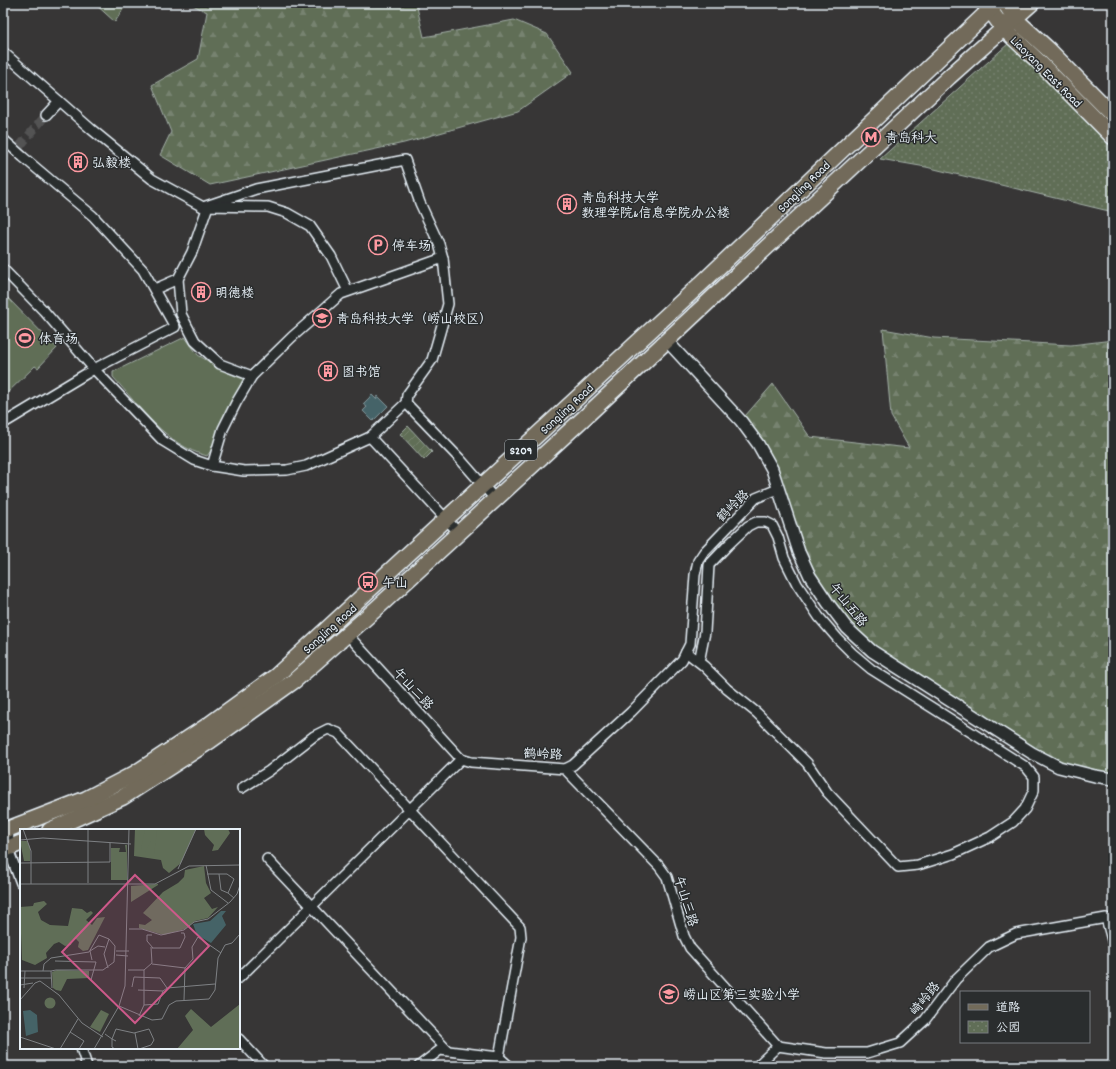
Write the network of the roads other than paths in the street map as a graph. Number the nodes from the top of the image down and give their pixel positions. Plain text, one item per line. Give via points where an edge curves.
1 (1006, 3) edge
2 (1032, 3) edge
3 (990, 5) edge
4 (1015, 19) junction
5 (1003, 28) junction
6 (3, 52) edge
7 (59, 101) junction
8 (46, 115) tunnel mouth
9 (1113, 115) edge
10 (1113, 137) edge
11 (3, 139) edge
12 (208, 206) junction
13 (443, 258) junction
14 (3, 269) edge
15 (178, 279) junction
16 (155, 289) junction
17 (348, 291) junction
18 (666, 341) junction
19 (94, 369) junction
20 (252, 376) junction
21 (406, 403) junction
22 (4, 423) edge
23 (370, 437) junction
24 (212, 466) junction
25 (483, 486) junction
26 (778, 489) junction
27 (495, 499) junction
28 (446, 518) junction
29 (458, 532) junction
30 (347, 634) junction
31 (686, 652) junction
32 (699, 662) junction
33 (461, 758) junction
34 (565, 769) junction
35 (1113, 779) edge
36 (242, 788) dead end
37 (409, 810) junction
38 (52, 829) edge
39 (6, 831) edge
40 (11, 847) edge
41 (267, 859) dead end
42 (20, 880) edge
43 (311, 906) junction
44 (1113, 944) edge
45 (240, 977) edge
46 (240, 1040) edge
47 (778, 1046) junction
48 (82, 1049) edge
49 (448, 1051) junction
50 (498, 1057) junction
51 (87, 1066) edge
52 (264, 1066) edge
53 (419, 1066) edge
54 (509, 1066) edge
55 (757, 1066) edge

1 - 4 main road, Liaoyang East Road
2 - 4 main road, Songling Road / S209
3 - 5 main road, Liaoyang East Road
3 - 25 main road, Songling Road / S209 via 705,280
4 - 5 main road, Songling Road / S209
4 - 9 main road, Liaoyang East Road
5 - 10 main road, Liaoyang East Road
5 - 18 main road, Songling Road / S209
6 - 7 street
7 - 8 street
7 - 12 street via 152,179 203,208
11 - 16 street via 18,148 93,216 143,270
12 - 13 street via 256,189 405,160
12 - 15 street via 192,252
12 - 17 street via 268,207 287,213 310,226 332,256
13 - 17 street
13 - 21 street via 448,304 432,360
14 - 19 street via 44,311
15 - 16 street
15 - 20 street via 181,314 196,341 220,364
16 - 19 street via 175,327
17 - 20 street via 341,294 292,337
18 - 26 street, 午山五路 via 741,421 772,469
18 - 27 main road, Songling Road / S209
19 - 22 street
19 - 24 street via 163,441 194,460
20 - 24 street via 223,429
21 - 23 street
21 - 25 street
23 - 24 street via 306,466 287,470 244,471
23 - 28 street
25 - 27 street
25 - 28 main road, Songling Road / S209
26 - 31 street, 鹤岭路 via 756,498 698,561 690,644
26 - 35 street, 午山五路 via 799,552 810,576 847,628 872,651 1032,753 1059,767
27 - 29 main road, Songling Road / S209
28 - 29 street
28 - 39 main road, Songling Road / S209 via 276,676 213,721 134,774 86,798
29 - 30 main road, Songling Road / S209
30 - 33 street, 午山二路
30 - 38 main road, Songling Road / S209 via 294,681 210,741 123,797
31 - 32 street
31 - 34 street, 鹤岭路 via 682,660 631,712 574,765
32 - 32 street via 776,732 806,763 827,792 898,867 918,865 990,837 1013,822 1025,809 1034,790 1034,777 1026,767 872,669 838,639 796,584 778,537 772,525 766,522 756,522 748,526 709,565 705,632
33 - 34 street, 鹤岭路 via 471,762
33 - 37 street
34 - 47 street, 午山三路 via 659,866 667,877 684,936 690,948
36 - 37 street via 269,772 314,736 328,729 338,733
37 - 43 street
37 - 50 street via 520,927 521,938
39 - 40 street
40 - 42 street
41 - 43 street
43 - 45 street
43 - 49 street
44 - 47 street, 崎岭路 via 1106,918 1016,934 989,947 956,979 924,1020 900,1043 867,1053 826,1053
46 - 52 street
47 - 55 street
48 - 51 street
49 - 50 street
49 - 53 street via 440,1050
50 - 54 street

